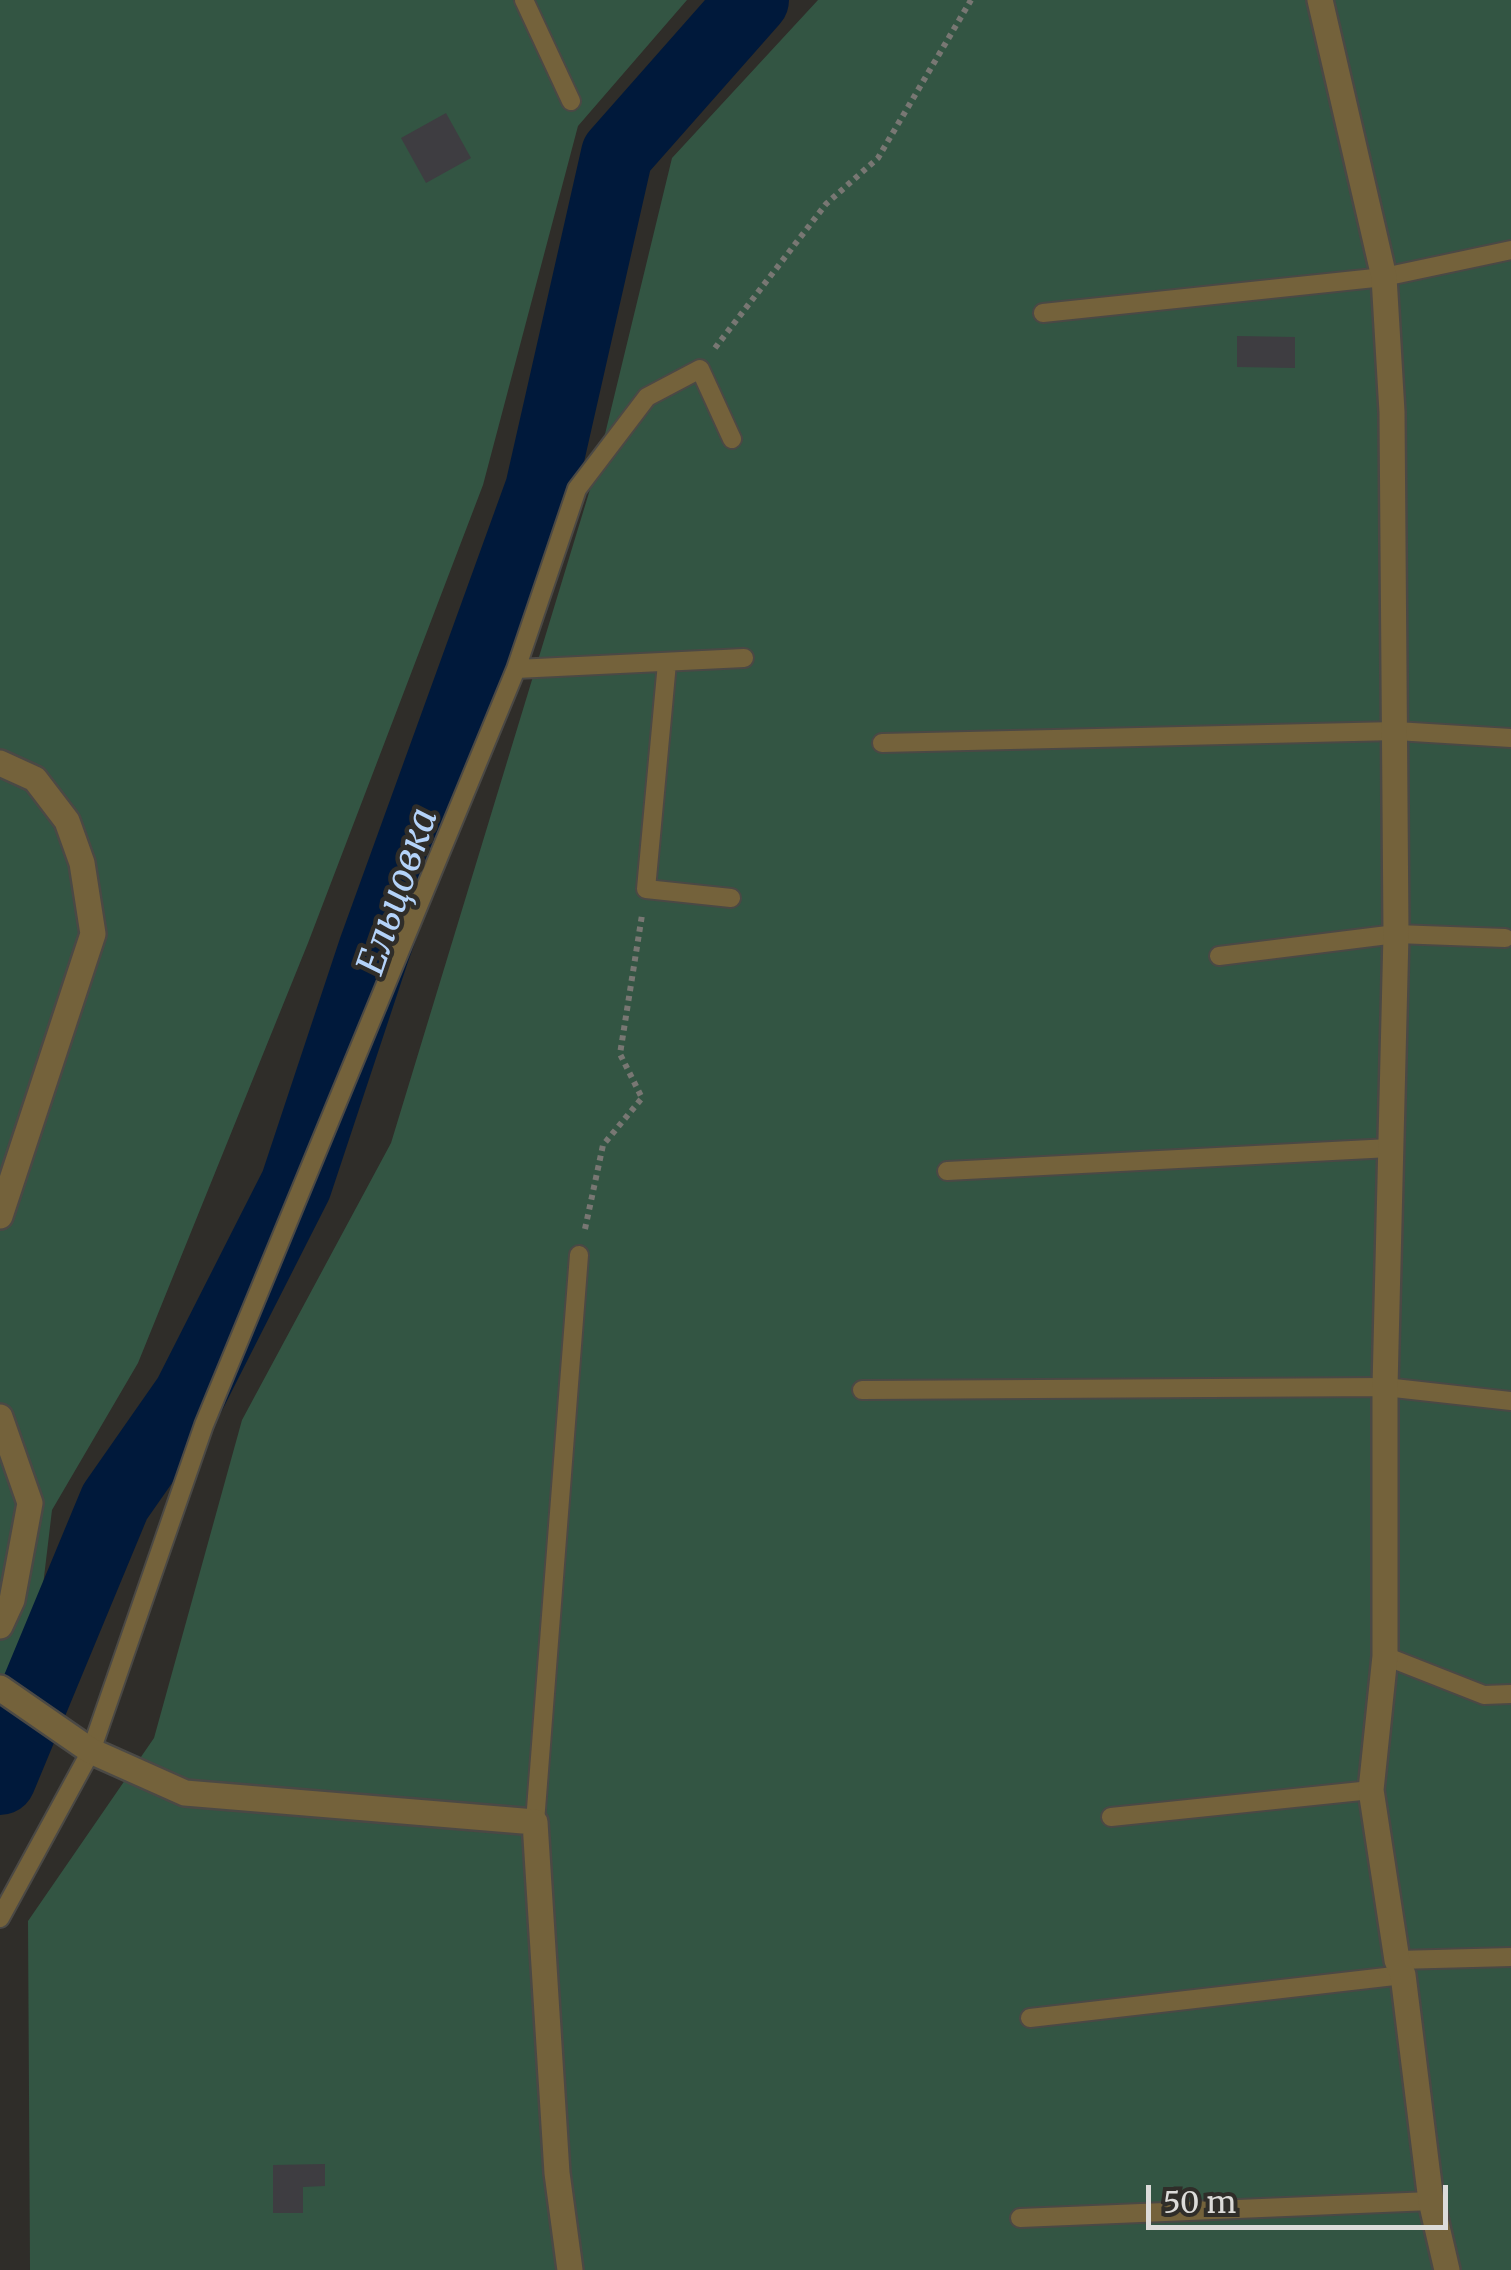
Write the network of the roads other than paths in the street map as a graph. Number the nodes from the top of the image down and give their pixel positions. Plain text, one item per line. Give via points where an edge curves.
1 (524, 0) edge
2 (1320, 0) edge
3 (571, 101) dead end
4 (1511, 250) edge
5 (1384, 277) junction
6 (1043, 313) dead end
7 (732, 439) dead end
8 (744, 658) dead end
9 (666, 663) junction
10 (516, 669) junction
11 (1396, 731) junction
12 (1511, 738) edge
13 (882, 743) dead end
14 (0, 763) edge
15 (731, 898) dead end
16 (1396, 934) junction
17 (1506, 938) dead end
18 (1219, 956) dead end
19 (1390, 1148) junction
20 (946, 1170) dead end
21 (0, 1216) edge
22 (579, 1255) road end
23 (1385, 1388) junction
24 (862, 1390) dead end
25 (1511, 1400) edge
26 (0, 1417) edge
27 (0, 1626) edge
28 (1385, 1656) junction
29 (0, 1688) edge
30 (1511, 1694) edge
31 (91, 1751) junction
32 (1371, 1790) junction
33 (1111, 1817) dead end
34 (535, 1822) junction
35 (0, 1918) edge
36 (1511, 1957) edge
37 (1400, 1968) junction
38 (1030, 2018) dead end
39 (1431, 2201) junction
40 (1020, 2218) dead end
41 (570, 2270) edge
42 (1447, 2270) edge

1 - 3 lane
2 - 5 street
4 - 5 lane
5 - 6 lane
5 - 11 street
7 - 10 lane via 700,369 646,397 578,489
8 - 9 lane
9 - 10 lane
9 - 15 lane via 646,889
10 - 31 lane via 204,1425
11 - 12 lane
11 - 13 lane
11 - 16 street
14 - 21 street via 35,778 67,821 82,864 92,934
16 - 17 lane
16 - 18 lane
16 - 19 street
19 - 20 lane
19 - 23 street
22 - 34 lane
23 - 24 lane
23 - 25 lane
23 - 28 street
26 - 27 street via 30,1504 12,1600
28 - 30 lane via 1484,1696
28 - 32 street
29 - 31 street
31 - 34 street via 185,1792
31 - 35 lane
32 - 33 lane
32 - 37 street
34 - 41 street via 557,2172
36 - 37 lane
37 - 38 lane
37 - 39 street
39 - 40 lane
39 - 42 street

